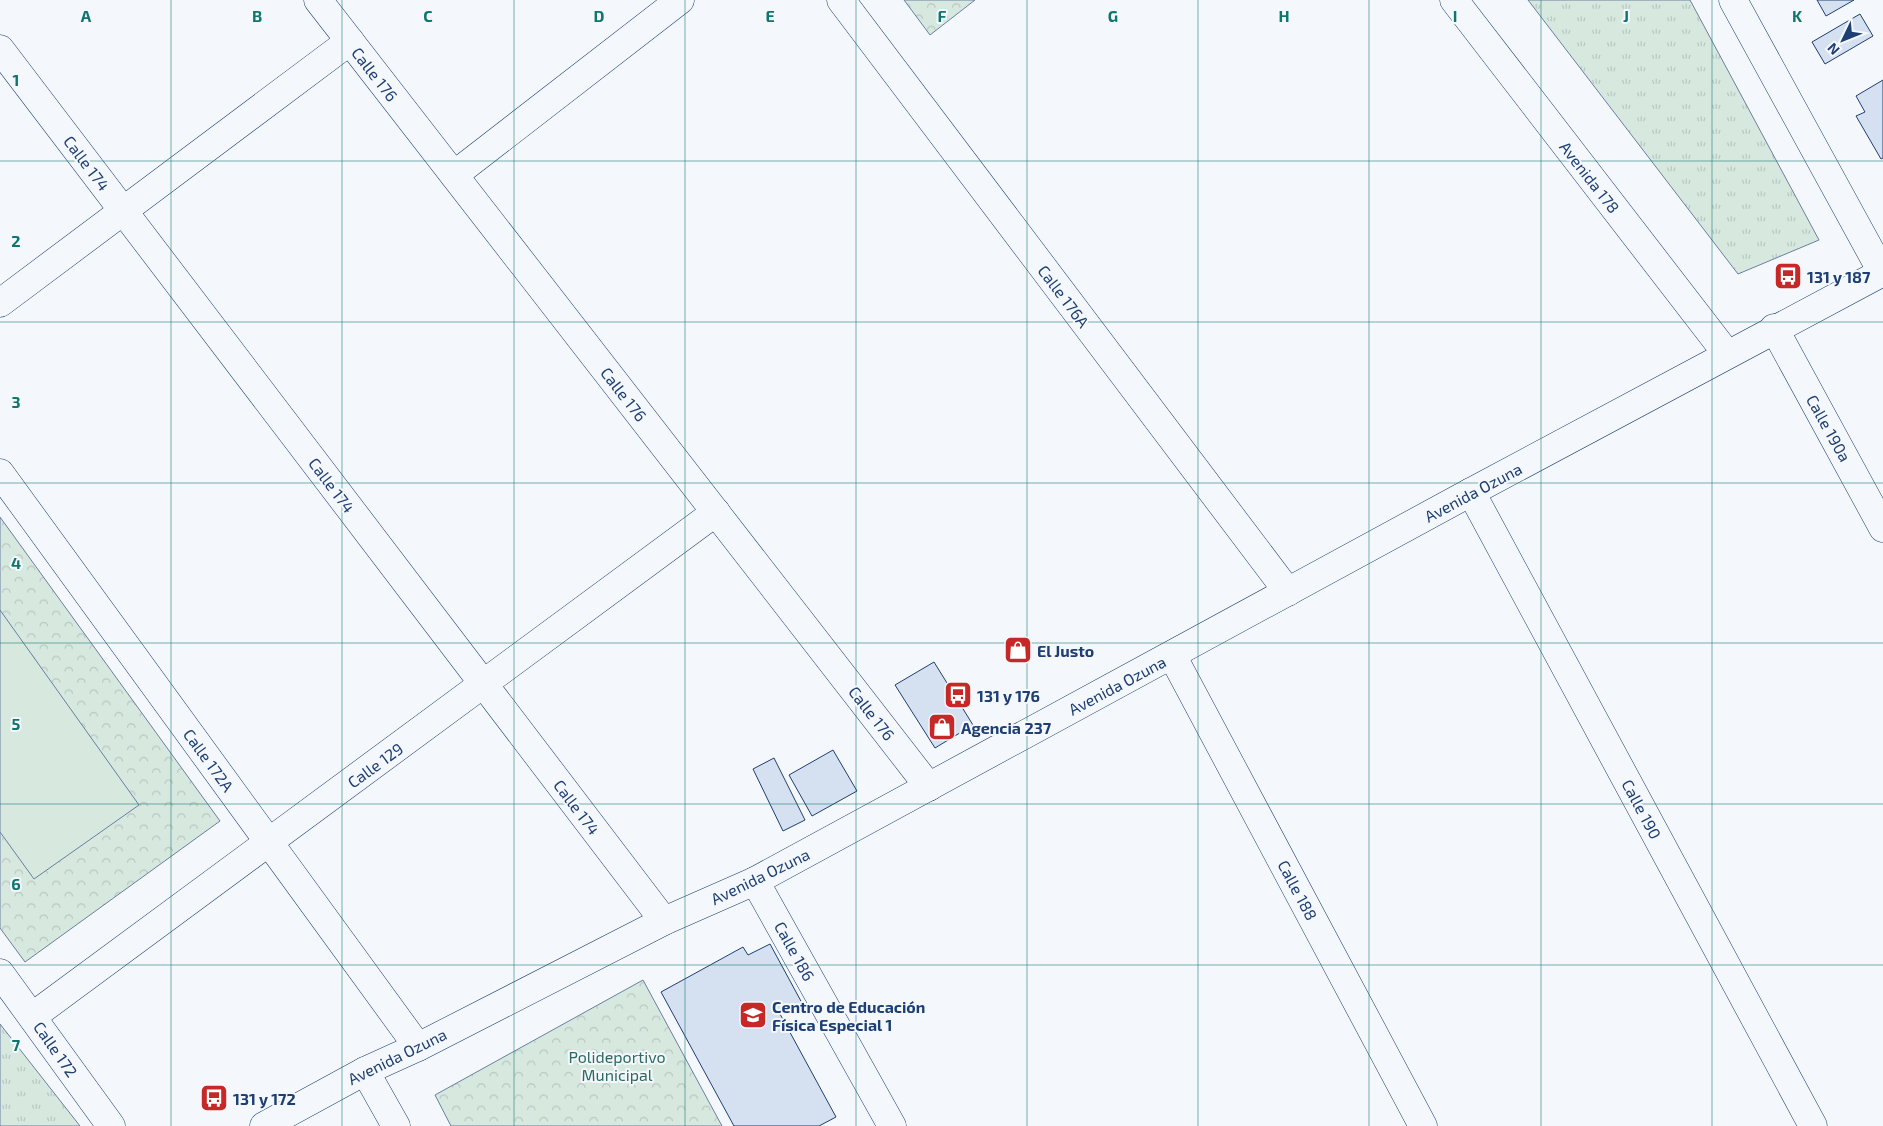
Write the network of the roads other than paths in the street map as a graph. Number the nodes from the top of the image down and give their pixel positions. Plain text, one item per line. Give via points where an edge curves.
1 (318, 0) edge
2 (680, 0) edge
3 (840, 0) edge
4 (1454, 0) edge
5 (1733, 0) edge
6 (350, 41) junction
7 (0, 49) edge
8 (454, 175) junction
9 (123, 211) junction
10 (1882, 272) edge
11 (0, 303) edge
12 (1774, 328) junction
13 (1727, 354) junction
14 (0, 473) edge
15 (1471, 492) junction
16 (716, 512) junction
17 (1883, 528) edge
18 (1288, 592) junction
19 (1172, 655) junction
20 (484, 685) junction
21 (929, 787) junction
22 (269, 842) junction
23 (755, 881) junction
24 (664, 921) junction
25 (0, 973) edge
26 (33, 1016) junction
27 (418, 1047) junction
28 (365, 1072) junction
29 (111, 1126) edge
30 (264, 1126) edge
31 (396, 1126) edge
32 (892, 1126) edge
33 (1424, 1126) edge
34 (1813, 1126) edge

1 - 6 street, Calle 176
2 - 8 street
3 - 18 street, Calle 176A
4 - 13 street, Avenida 178
5 - 10 street
6 - 8 street, Calle 176
6 - 9 street
7 - 9 street, Calle 174
8 - 16 street, Calle 176
9 - 11 street
9 - 20 street, Calle 174
10 - 12 street, Avenida Ozuna
12 - 13 street, Avenida Ozuna
12 - 17 street, Calle 190a
13 - 15 street, Avenida Ozuna
14 - 22 street, Calle 172A
15 - 18 street, Avenida Ozuna
15 - 34 street, Calle 190
16 - 20 street, Calle 129
16 - 21 street, Calle 176
18 - 19 street, Avenida Ozuna
19 - 21 street, Avenida Ozuna
19 - 33 street, Calle 188
20 - 22 street, Calle 129
20 - 24 street, Calle 174
21 - 23 street, Avenida Ozuna
22 - 26 street, Calle 129
22 - 27 street, Calle 172A
23 - 24 street, Avenida Ozuna
23 - 32 street, Calle 186
24 - 27 street, Avenida Ozuna
25 - 26 street, Calle 172
26 - 29 street, Calle 172
27 - 28 street, Avenida Ozuna
28 - 30 street, Avenida Ozuna
28 - 31 street

